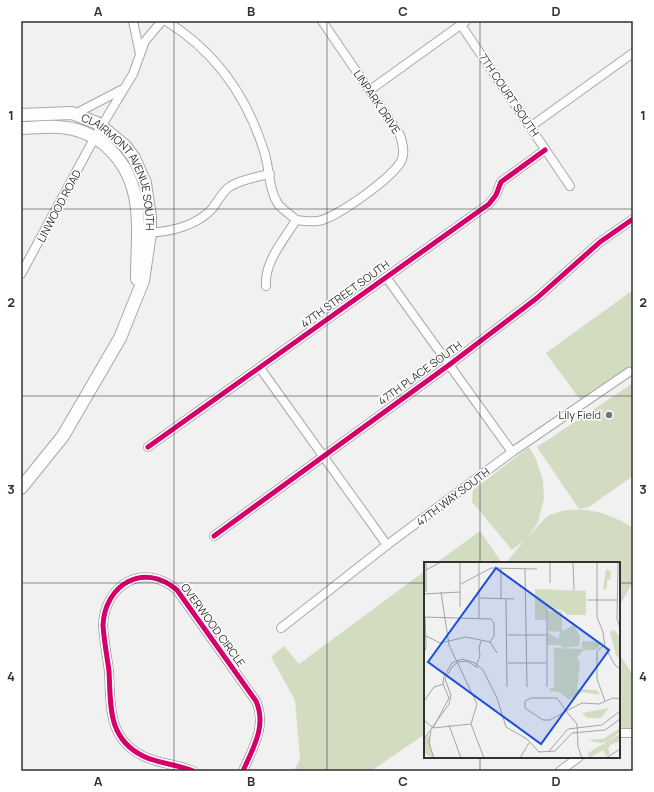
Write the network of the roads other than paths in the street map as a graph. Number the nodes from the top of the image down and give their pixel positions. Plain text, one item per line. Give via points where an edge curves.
1 (133, 21) edge
2 (162, 21) edge
3 (166, 21) edge
4 (322, 21) edge
5 (464, 23) edge
6 (633, 53) edge
7 (140, 54) junction
8 (124, 88) junction
9 (370, 90) junction
10 (76, 114) junction
11 (21, 115) edge
12 (530, 127) junction
13 (21, 128) edge
14 (98, 132) junction
15 (546, 150) junction
16 (270, 174) junction
17 (570, 186) dead end
18 (633, 219) edge
19 (296, 220) junction
20 (144, 233) junction
21 (21, 274) edge
22 (386, 277) junction
23 (266, 286) dead end
24 (449, 365) junction
25 (260, 368) junction
26 (629, 372) dead end
27 (148, 447) dead end
28 (512, 452) junction
29 (323, 456) junction
30 (21, 488) edge
31 (214, 536) dead end
32 (387, 545) junction
33 (282, 628) dead end
34 (620, 733) edge
35 (633, 733) edge
36 (578, 758) edge
37 (193, 771) edge
38 (243, 771) edge
39 (560, 771) edge

1 - 7 street
2 - 7 street, LINWOOD ROAD via 145,41
3 - 16 street via 182,30 238,90 256,128
4 - 9 street, LINPARK DRIVE
5 - 9 street
5 - 12 street, 7TH COURT SOUTH
6 - 12 street
7 - 8 street, LINWOOD ROAD via 133,74
8 - 10 street
8 - 14 street, LINWOOD ROAD
9 - 19 street, LINPARK DRIVE via 400,134 403,146 402,159 394,173 336,215 318,221
10 - 11 street, CLAIRMONT AVENUE SOUTH
10 - 14 street, CLAIRMONT AVENUE SOUTH
12 - 15 street, 7TH COURT SOUTH
13 - 14 street, CLAIRMONT AVENUE SOUTH via 58,127
14 - 20 street, CLAIRMONT AVENUE SOUTH via 125,146 141,171 147,196
14 - 21 street, LINWOOD ROAD
15 - 17 street, 7TH COURT SOUTH
15 - 22 street, 47TH STREET SOUTH via 501,182 489,204
16 - 19 street via 272,190 279,205
16 - 20 street via 230,186 212,209 197,221 179,229
18 - 24 street, 47TH PLACE SOUTH via 600,242 537,298
19 - 23 street via 274,256 265,276
20 - 30 street, CLAIRMONT AVENUE SOUTH via 143,282 120,338 63,436
22 - 24 street
22 - 25 street, 47TH STREET SOUTH
24 - 28 street
24 - 29 street, 47TH PLACE SOUTH
25 - 27 street, 47TH STREET SOUTH
25 - 29 street
26 - 28 street, 47TH WAY SOUTH
28 - 32 street, 47TH WAY SOUTH
29 - 31 street, 47TH PLACE SOUTH
29 - 32 street
32 - 33 street, 47TH WAY SOUTH
34 - 35 street
36 - 39 street
37 - 38 street, OVERWOOD CIRCLE via 180,765 151,760 138,753 122,738 112,719 103,619 114,592 136,579 148,577 161,580 176,590 256,702 260,712 261,728

